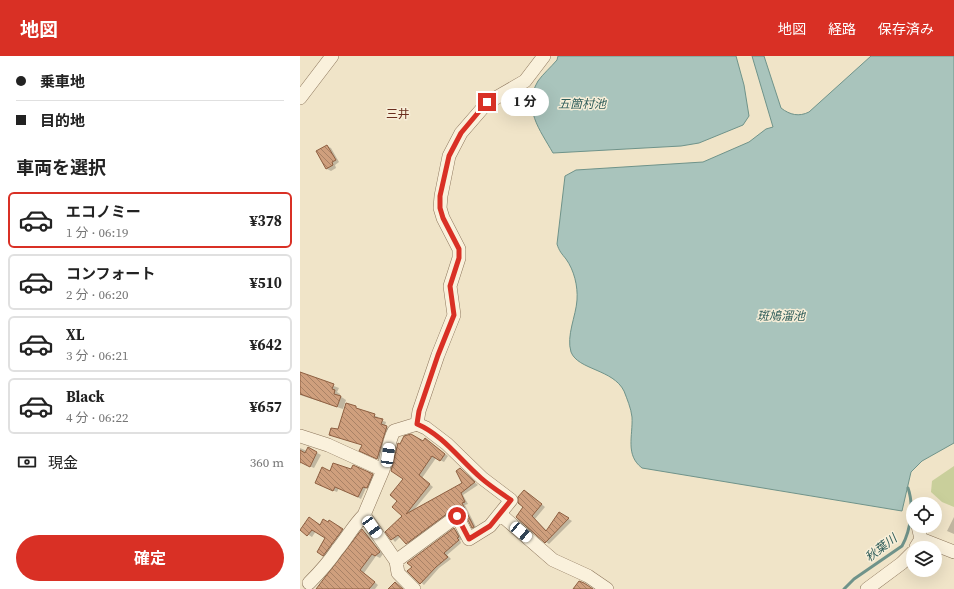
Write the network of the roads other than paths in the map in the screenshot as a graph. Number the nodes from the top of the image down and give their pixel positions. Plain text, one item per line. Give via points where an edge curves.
1 (332, 56) edge
2 (544, 56) edge
3 (300, 98) edge
4 (417, 424) junction
5 (300, 436) edge
6 (383, 470) junction
7 (500, 514) junction
8 (364, 516) junction
9 (942, 549) edge
10 (954, 552) edge
11 (906, 559) edge
12 (396, 561) junction
13 (307, 584) edge
14 (414, 589) edge
15 (607, 589) edge
16 (867, 589) edge

1 - 3 street
2 - 4 street via 525,81 487,102 461,133 449,156 440,196 440,208 459,249 459,258 450,286 454,315 438,355
4 - 6 street via 394,430
4 - 7 street via 447,444 482,478 511,500
5 - 6 street via 328,445
6 - 8 street
7 - 12 street via 490,526 469,539 457,516
7 - 15 street via 553,560 588,576
8 - 12 street
8 - 13 street via 351,528 321,572
9 - 10 street
11 - 16 street
12 - 14 street via 398,573

